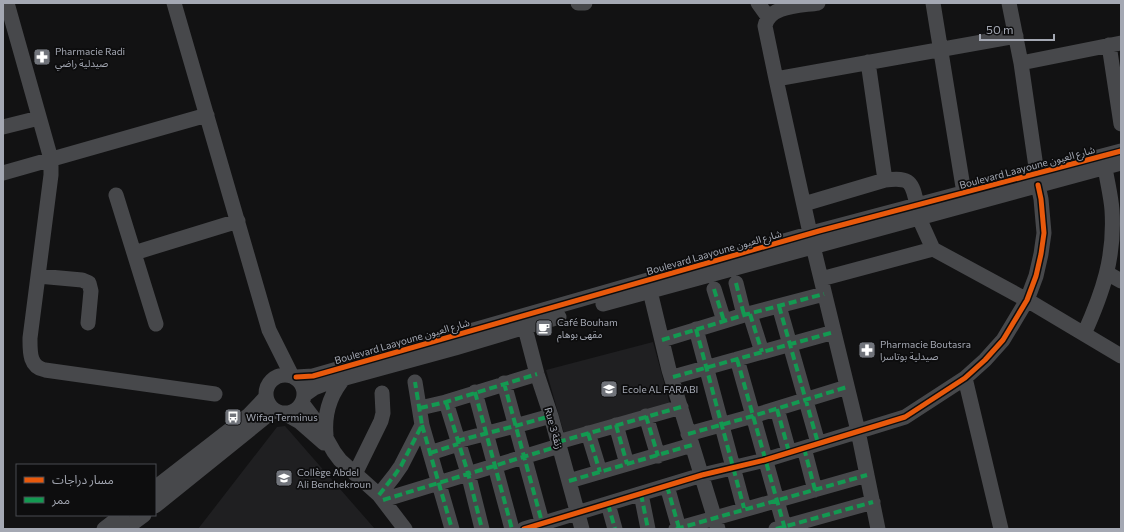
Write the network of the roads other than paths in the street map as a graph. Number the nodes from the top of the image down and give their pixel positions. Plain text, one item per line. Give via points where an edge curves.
1 (7, 3) edge
2 (174, 3) edge
3 (578, 3) edge
4 (585, 3) edge
5 (758, 3) edge
6 (818, 3) edge
7 (933, 3) edge
8 (1009, 3) edge
9 (768, 17) junction
10 (1016, 36) junction
11 (1115, 44) edge
12 (940, 49) junction
13 (868, 62) junction
14 (1021, 63) junction
15 (776, 79) junction
16 (207, 115) junction
17 (39, 118) junction
18 (1121, 124) edge
19 (3, 127) edge
20 (1121, 151) edge
21 (51, 159) junction
22 (1121, 163) edge
23 (1105, 167) junction
24 (3, 173) edge
25 (1037, 179) junction
26 (885, 180) junction
27 (964, 193) junction
28 (116, 195) dead end
29 (804, 204) junction
30 (918, 211) junction
31 (238, 221) junction
32 (812, 240) junction
33 (1116, 242) edge
34 (933, 249) junction
35 (134, 252) junction
36 (1107, 274) junction
37 (38, 276) junction
38 (821, 279) junction
39 (1121, 281) edge
40 (736, 283) dead end
41 (714, 289) dead end
42 (650, 291) junction
43 (824, 294) junction
44 (1027, 300) junction
45 (780, 306) junction
46 (747, 314) junction
47 (724, 321) junction
48 (88, 323) dead end
49 (156, 324) dead end
50 (525, 328) junction
51 (696, 329) junction
52 (270, 330) junction
53 (834, 332) junction
54 (1084, 334) junction
55 (662, 340) junction
56 (790, 344) junction
57 (762, 352) junction
58 (1121, 356) edge
59 (737, 360) junction
60 (706, 368) junction
61 (537, 374) junction
62 (293, 376) junction
63 (275, 377) junction
64 (672, 377) junction
65 (345, 378) junction
66 (965, 378) junction
67 (415, 382) dead end
68 (504, 383) junction
69 (848, 387) junction
70 (475, 392) junction
71 (382, 393) dead end
72 (215, 394) dead end
73 (266, 397) junction
74 (303, 399) junction
75 (806, 399) junction
76 (446, 402) junction
77 (681, 407) junction
78 (420, 408) junction
79 (777, 409) junction
80 (279, 411) junction
81 (551, 416) junction
82 (646, 416) junction
83 (753, 416) junction
84 (422, 425) junction
85 (616, 425) junction
86 (721, 425) junction
87 (515, 426) junction
88 (858, 431) junction
89 (588, 432) junction
90 (487, 433) junction
91 (326, 435) junction
92 (690, 440) junction
93 (458, 443) junction
94 (559, 444) junction
95 (811, 446) junction
96 (334, 452) junction
97 (789, 452) junction
98 (430, 453) junction
99 (658, 456) junction
100 (524, 457) junction
101 (764, 460) junction
102 (627, 464) junction
103 (495, 466) junction
104 (733, 467) junction
105 (600, 472) junction
106 (468, 473) junction
107 (355, 474) junction
108 (702, 475) junction
109 (867, 475) junction
110 (569, 481) junction
111 (438, 483) junction
112 (668, 486) junction
113 (156, 487) edge
114 (815, 490) junction
115 (641, 494) junction
116 (381, 498) junction
117 (777, 500) junction
118 (873, 502) junction
119 (608, 504) junction
120 (156, 505) edge
121 (744, 508) junction
122 (578, 514) junction
123 (121, 516) edge
124 (143, 516) edge
125 (716, 523) edge
126 (543, 527) edge
127 (782, 528) edge
128 (104, 529) edge
129 (125, 529) edge
130 (405, 529) edge
131 (452, 529) edge
132 (482, 529) edge
133 (512, 529) edge
134 (524, 529) edge
135 (582, 529) edge
136 (615, 529) edge
137 (648, 529) edge
138 (677, 529) edge
139 (878, 529) edge
140 (1001, 529) edge

1 - 17 street
2 - 16 street
3 - 4 street
5 - 9 street
6 - 9 street via 780,10
7 - 12 street
8 - 10 street
9 - 15 street via 765,26
10 - 12 street
10 - 14 street
11 - 14 street
11 - 18 street
12 - 13 street
12 - 27 street
13 - 15 street
13 - 26 street
14 - 25 street
15 - 29 street
16 - 21 street
16 - 31 street
17 - 19 street
17 - 21 street
20 - 25 street, Boulevard Laayoune شارع العيون
21 - 24 street
21 - 37 street
22 - 23 street, Boulevard Laayoune شارع العيون
23 - 25 street, Boulevard Laayoune شارع العيون
23 - 33 street
25 - 27 street, Boulevard Laayoune شارع العيون
25 - 30 street, Boulevard Laayoune شارع العيون
25 - 44 street via 1044,233 1038,269
26 - 29 street
26 - 30 street via 899,178 908,182 913,188
27 - 30 street, Boulevard Laayoune شارع العيون
28 - 35 street
29 - 32 street
30 - 32 street, Boulevard Laayoune شارع العيون
30 - 34 street
31 - 35 street
31 - 52 street
32 - 38 street
32 - 42 street, Boulevard Laayoune شارع العيون
32 - 62 street, Boulevard Laayoune شارع العيون via 313,376
33 - 36 street
34 - 38 street
34 - 44 street
35 - 49 street
36 - 39 street
36 - 54 street
37 - 48 street via 82,280 89,283 91,291
37 - 72 street via 30,338 32,362 37,367
38 - 43 street
40 - 46 street
41 - 47 street
42 - 50 street, Boulevard Laayoune شارع العيون
42 - 55 street
43 - 45 street
43 - 53 street
44 - 54 street
44 - 66 street via 1003,340
45 - 46 street
45 - 56 street
46 - 47 street
46 - 57 street
47 - 51 street
50 - 61 street, Rue 3 زنقة
50 - 65 street, Boulevard Laayoune شارع العيون
51 - 55 street
51 - 60 street
52 - 62 street
52 - 63 street
53 - 56 street
53 - 69 street
54 - 58 street
55 - 64 street
56 - 57 street
56 - 75 street
57 - 59 street
59 - 60 street
59 - 83 street
60 - 64 street
60 - 86 street
61 - 68 street
61 - 81 street, Rue 3 زنقة
62 - 63 street via 282,374
62 - 74 street via 302,385
63 - 73 street via 266,388
64 - 77 street
65 - 74 street, Boulevard Laayoune شارع العيون via 320,385
65 - 91 street via 328,404 325,418
66 - 88 street via 905,417
66 - 140 street
67 - 78 street
68 - 70 street
68 - 87 street
69 - 75 street
69 - 88 street
70 - 76 street
70 - 90 street
71 - 107 street via 381,421
73 - 80 street via 268,404
73 - 113 street via 249,414
74 - 80 street via 298,408 291,412
74 - 91 street
75 - 79 street
75 - 95 street
76 - 78 street
76 - 93 street
77 - 82 street
77 - 92 street
78 - 84 street
79 - 83 street
79 - 97 street
80 - 96 street via 300,422
80 - 120 street
81 - 87 street
81 - 94 street, Rue 3 زنقة
82 - 85 street
82 - 99 street
83 - 86 street
83 - 101 street
84 - 98 street
84 - 116 street
85 - 89 street
85 - 102 street
86 - 92 street
86 - 104 street
87 - 90 street
87 - 100 street
88 - 95 street
88 - 109 street
89 - 94 street
89 - 105 street
90 - 93 street
90 - 103 street
91 - 96 street
92 - 99 street
92 - 108 street
93 - 98 street
93 - 106 street
94 - 100 street
94 - 110 street, Rue 3 زنقة
95 - 97 street
95 - 114 street
96 - 107 street
97 - 101 street
98 - 111 street
99 - 102 street
100 - 103 street
100 - 126 street
101 - 104 street
101 - 117 street
102 - 105 street
103 - 106 street
103 - 133 street
104 - 108 street
104 - 121 street
105 - 110 street
106 - 111 street
106 - 132 street
107 - 116 street
108 - 112 street
108 - 125 street
109 - 114 street
109 - 118 street
110 - 122 street, Rue 3 زنقة
111 - 116 street
111 - 131 street
112 - 115 street
112 - 138 street
114 - 117 street
115 - 119 street
115 - 137 street
116 - 130 street
117 - 121 street
117 - 127 street
118 - 127 street
118 - 139 street
119 - 122 street
119 - 136 street
121 - 125 street
122 - 126 street
122 - 135 street, Rue 3 زنقة
123 - 128 street
124 - 129 street
125 - 138 street
126 - 134 street

